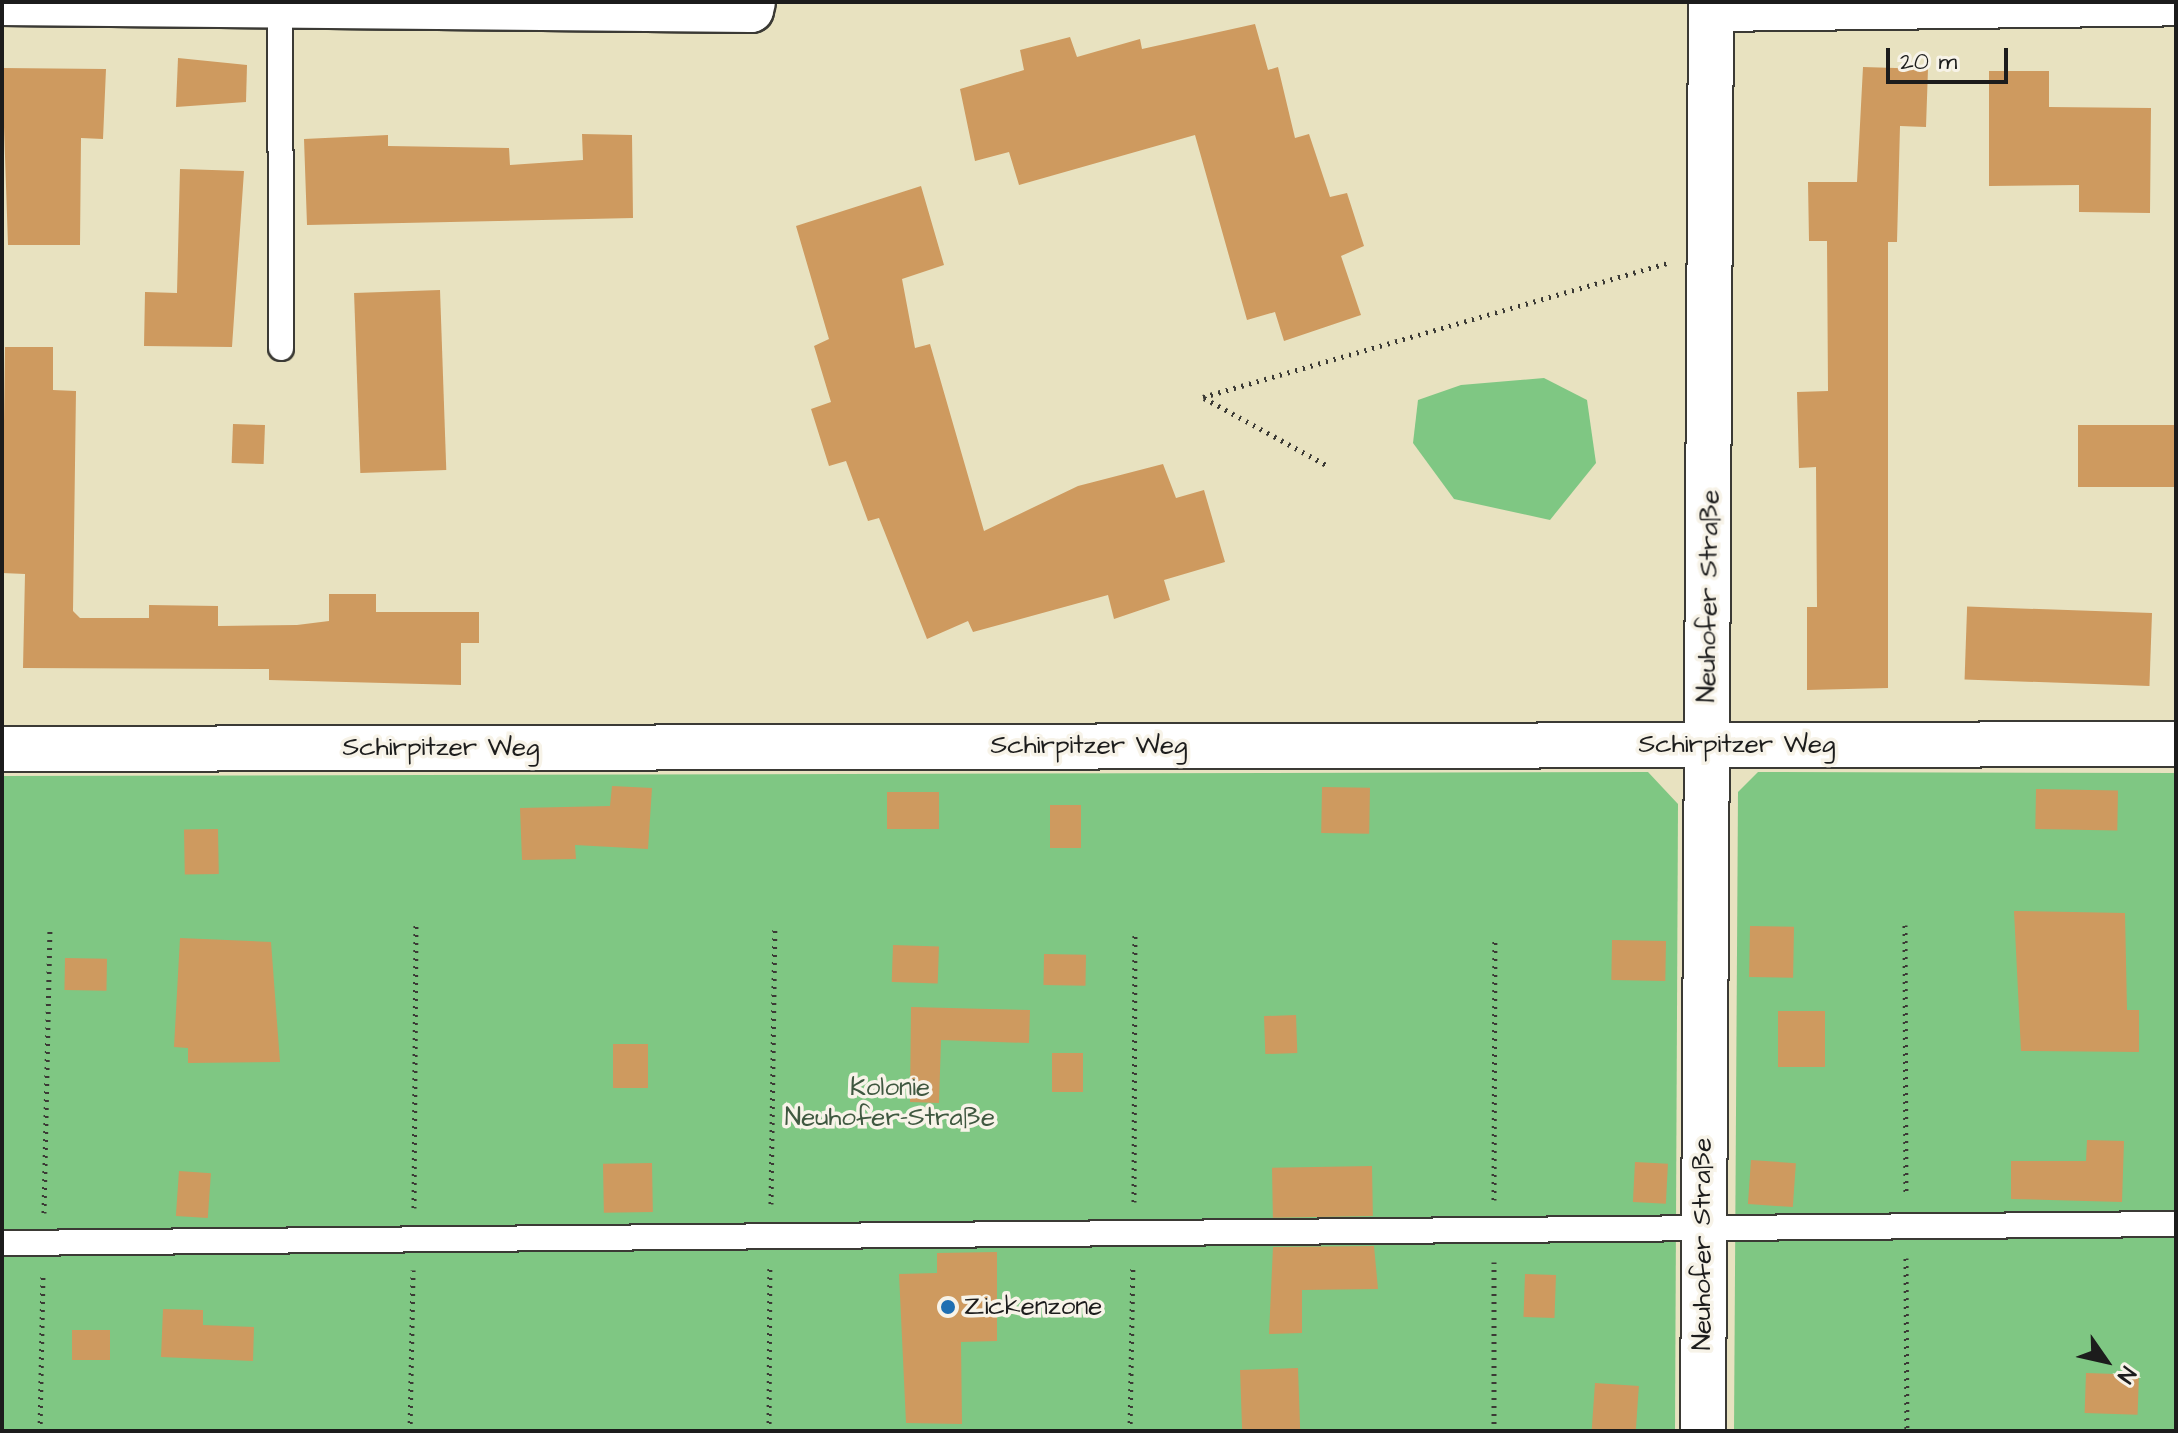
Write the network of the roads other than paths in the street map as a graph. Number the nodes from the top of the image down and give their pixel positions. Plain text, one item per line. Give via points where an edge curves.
1 (753, 2) edge
2 (2, 3) edge
3 (2176, 3) edge
4 (280, 4) junction
5 (1712, 5) edge
6 (281, 348) dead end
7 (2176, 744) edge
8 (1707, 745) junction
9 (2, 749) edge
10 (2176, 1224) edge
11 (1703, 1227) junction
12 (2, 1243) edge
13 (1703, 1431) edge

1 - 4 street via 751,10
2 - 4 street
3 - 5 street
4 - 6 lane
5 - 8 street, Neuhofer Straße
7 - 8 street, Schirpitzer Weg
8 - 9 street, Schirpitzer Weg
8 - 11 street, Neuhofer Straße
10 - 11 lane
11 - 12 lane
11 - 13 street, Neuhofer Straße

